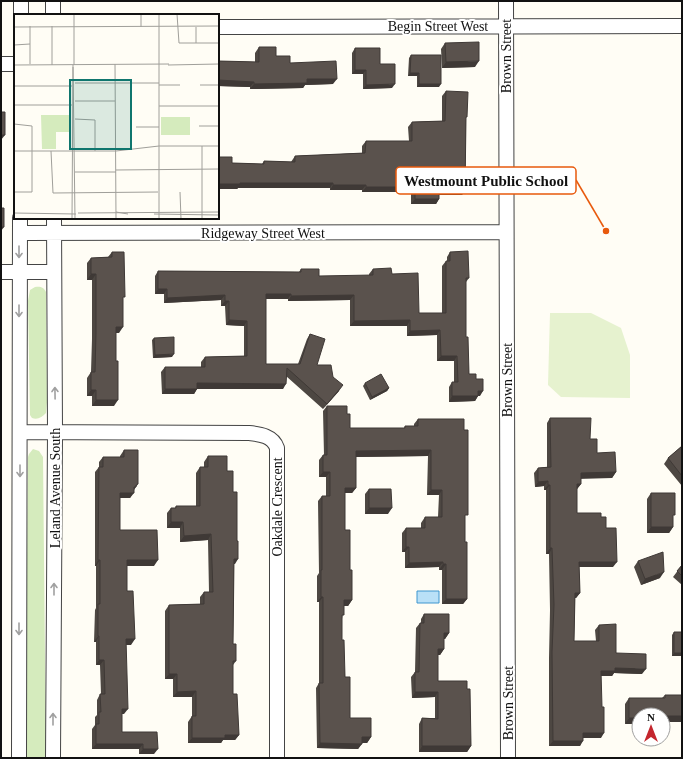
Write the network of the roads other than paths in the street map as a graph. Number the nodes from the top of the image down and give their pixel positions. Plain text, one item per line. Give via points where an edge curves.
1 (21, 1) edge
2 (53, 1) edge
3 (506, 1) edge
4 (21, 14) edge
5 (53, 14) edge
6 (506, 26) junction
7 (682, 26) edge
8 (219, 27) edge
9 (1, 64) edge
10 (14, 64) edge
11 (20, 219) edge
12 (54, 219) edge
13 (506, 232) junction
14 (20, 233) junction
15 (54, 233) junction
16 (1, 272) edge
17 (19, 272) junction
18 (54, 272) junction
19 (20, 432) junction
20 (55, 432) junction
21 (19, 758) edge
22 (53, 758) edge
23 (277, 758) edge
24 (508, 758) edge

1 - 4 street
2 - 5 street
3 - 6 street, Brown Street
6 - 7 street, Begin Street West
6 - 8 street, Begin Street West
6 - 13 street, Brown Street
9 - 10 street
11 - 14 street
12 - 15 street, Leland Avenue South
13 - 15 street, Ridgeway Street West
13 - 24 street, Brown Street
14 - 15 street, Ridgeway Street West
14 -> 17 street
15 - 18 street, Leland Avenue South
16 - 17 street
17 - 18 street
17 -> 19 street
20 -> 18 street, Leland Avenue South
19 - 20 street, Oakdale Crescent
19 -> 21 street
22 -> 20 street, Leland Avenue South
20 - 23 street, Oakdale Crescent via 249,433 262,434 275,442 278,492

